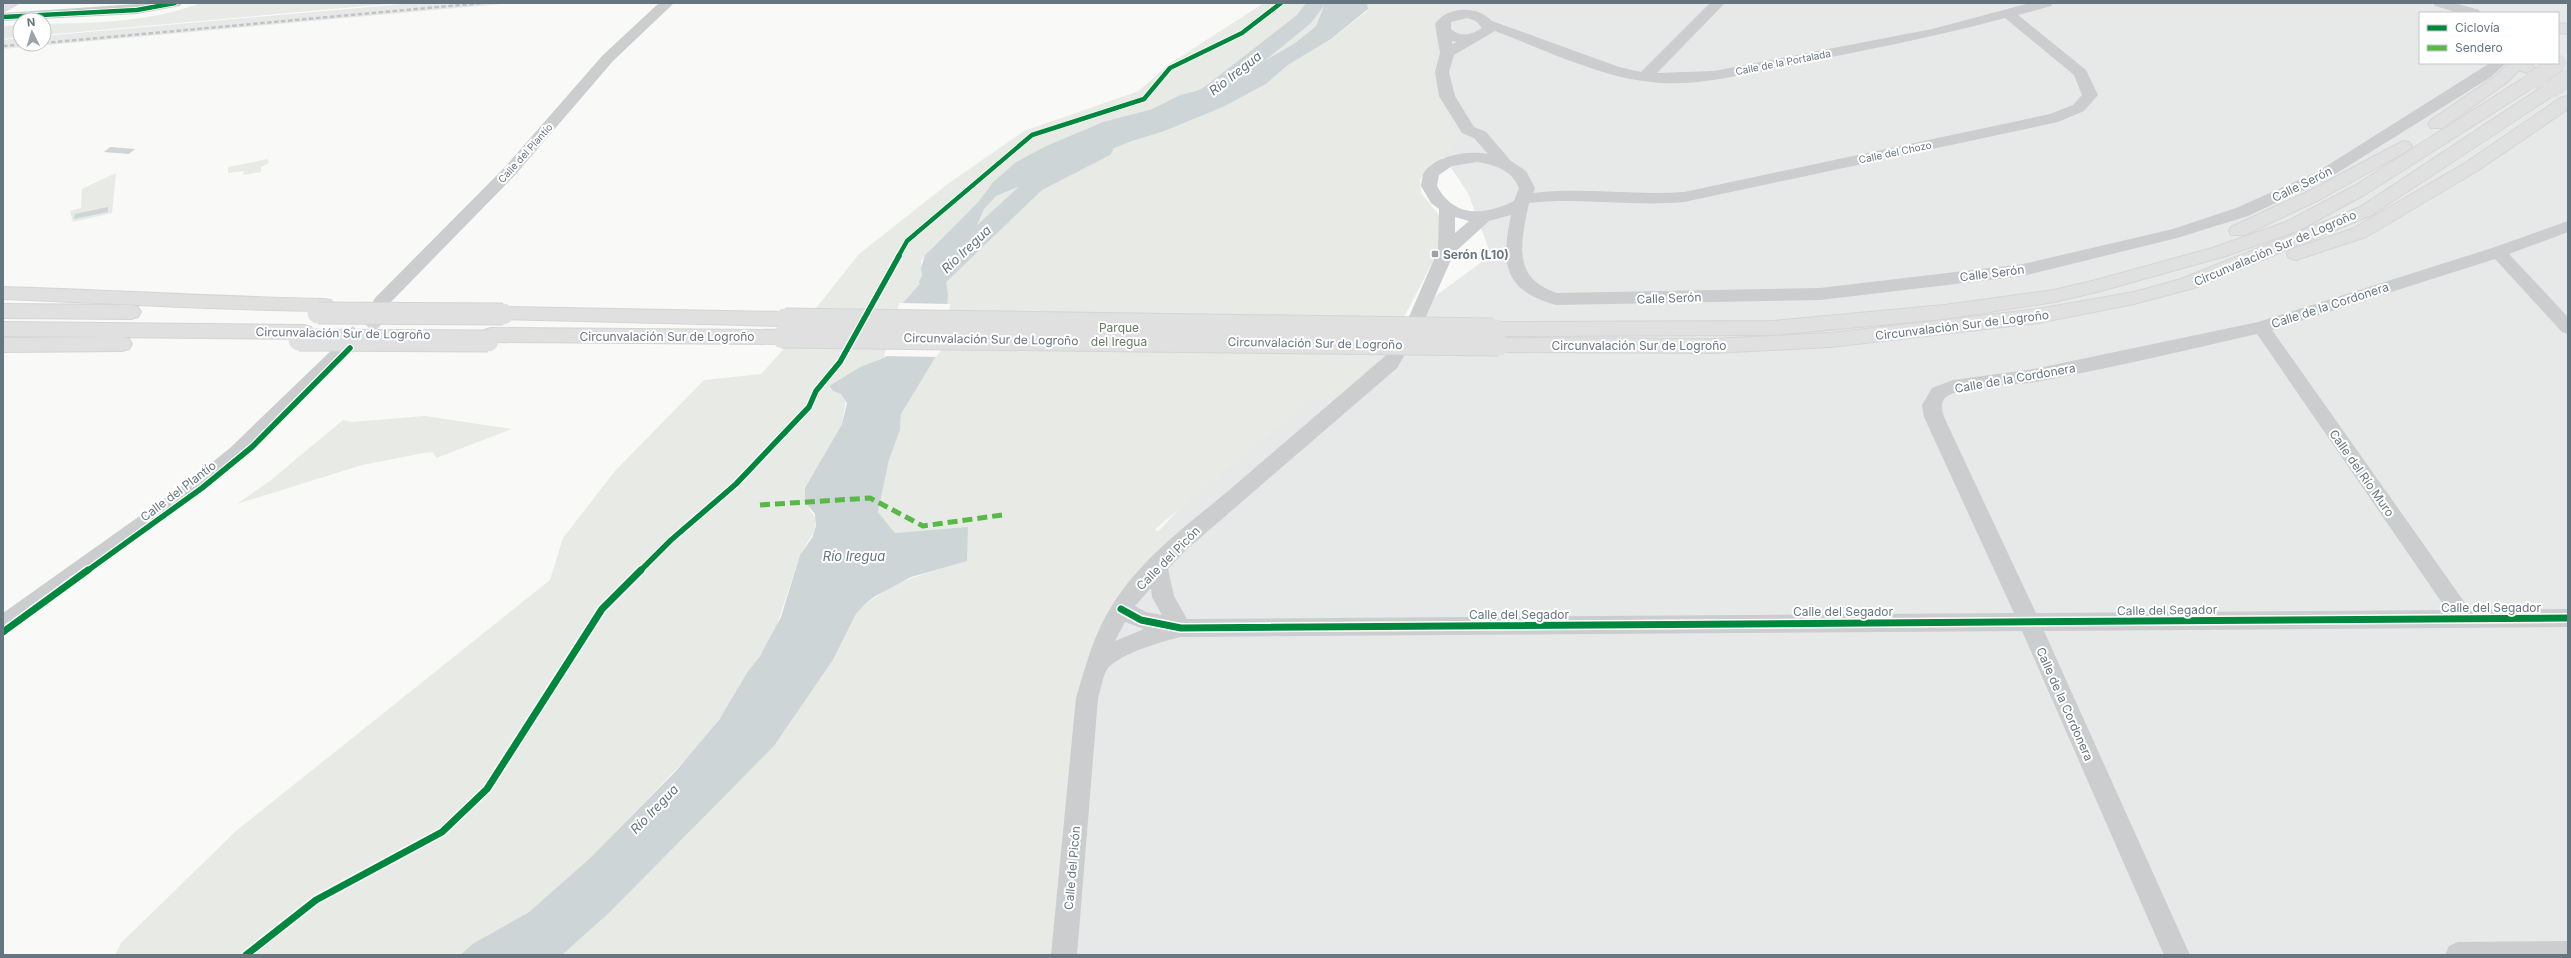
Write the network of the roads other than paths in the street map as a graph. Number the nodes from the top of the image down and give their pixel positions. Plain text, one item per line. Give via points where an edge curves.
1 (175, 3) edge
2 (667, 3) edge
3 (671, 3) edge
4 (1718, 3) edge
5 (2046, 3) edge
6 (6, 8) edge
7 (2451, 8) edge
8 (1462, 9) edge
9 (2469, 12) edge
10 (2009, 14) junction
11 (1488, 24) junction
12 (1442, 29) junction
13 (1520, 37) junction
14 (1476, 38) junction
15 (1446, 53) junction
16 (1669, 54) junction
17 (2568, 56) edge
18 (2559, 62) edge
19 (2498, 64) edge
20 (2552, 64) edge
21 (2525, 69) edge
22 (1714, 75) junction
23 (1644, 77) junction
24 (2568, 78) edge
25 (2568, 101) edge
26 (1468, 130) junction
27 (1451, 161) junction
28 (1504, 163) junction
29 (1523, 178) junction
30 (1576, 195) junction
31 (1523, 201) junction
32 (1446, 209) junction
33 (1484, 217) junction
34 (2568, 226) edge
35 (1447, 250) junction
36 (2498, 252) junction
37 (3, 278) edge
38 (2187, 284) junction
39 (3, 293) edge
40 (124, 297) junction
41 (321, 309) junction
42 (3, 311) edge
43 (1418, 316) dead end
44 (2261, 327) junction
45 (783, 328) junction
46 (2568, 328) edge
47 (3, 329) edge
48 (301, 336) junction
49 (1496, 337) junction
50 (3, 346) edge
51 (1395, 356) dead end
52 (1157, 566) junction
53 (1121, 609) junction
54 (3, 613) edge
55 (2464, 618) junction
56 (2568, 618) edge
57 (2029, 622) junction
58 (3, 625) edge
59 (1181, 628) junction
60 (1095, 667) junction
61 (2568, 954) edge
62 (1064, 955) edge
63 (2177, 955) edge
64 (2458, 955) edge

1 - 6 street via 137,10
2 - 3 street, Calle del Plantío via 608,58 510,171 387,301 525,172
4 - 16 street
5 - 10 street, Calle de la Portalada
7 - 9 street
8 - 11 street, Calle de la Portalada
8 - 12 street via 1444,20
10 - 22 street, Calle de la Portalada via 1933,34
10 - 30 street, Calle del Chozo via 2081,73 2090,95 2082,106 2063,115 2026,124 1684,197 1657,199
11 - 13 street, Calle de la Portalada
11 - 14 street via 1489,29
12 - 14 street, Calle de la Portalada via 1454,37
12 - 15 street
13 - 14 street, Calle de la Portalada
13 - 23 street, Calle de la Portalada via 1614,70
14 - 15 street
15 - 26 street via 1443,83 1447,96
16 - 22 street via 1683,70 1694,74
16 - 23 street
17 - 18 highway, Circunvalación Sur de Logroño
19 - 31 street, Calle Serón via 2486,74 2323,175 2242,212 2177,233 2023,270 1820,294 1556,299 1528,287 1515,268 1515,244
20 - 21 highway, Circunvalación Sur de Logroño, bridge
21 - 49 highway, Circunvalación Sur de Logroño via 2360,190 2293,226 2219,252 2097,286 2054,296 1944,312 1774,328
22 - 23 street, Calle de la Portalada
24 - 38 highway, Circunvalación Sur de Logroño, bridge via 2366,210
25 - 38 highway via 2471,167 2359,233 2279,259
26 - 27 street via 1463,147
26 - 28 street via 1480,135
27 - 28 street via 1477,157
27 - 32 street via 1432,173 1428,182 1429,192
28 - 29 street
29 - 30 street, Calle del Chozo via 1538,185
29 - 31 street via 1527,188
30 - 31 street, Calle del Chozo
31 - 33 street via 1499,215
32 - 33 street via 1458,214
32 - 35 street
33 - 35 street
34 - 36 street, Calle de la Cordonera
35 - 43 street
36 - 44 street, Calle de la Cordonera
36 - 46 street
37 - 40 highway
38 - 49 highway, Circunvalación Sur de Logroño via 2115,302 2038,316 1830,340 1713,346
39 - 40 highway
40 - 41 highway
41 - 42 highway, Circunvalación Sur de Logroño
41 - 45 highway, Circunvalación Sur de Logroño, bridge via 509,314
44 - 55 street, Calle del Río Muro
44 - 57 street, Calle de la Cordonera via 2065,370 1960,385 1939,393 1932,405 1934,417
45 - 48 highway, Circunvalación Sur de Logroño, bridge via 711,337
45 - 49 highway, Circunvalación Sur de Logroño, bridge
47 - 48 highway, Circunvalación Sur de Logroño
48 - 50 highway via 67,346
51 - 52 street, Calle del Picón
52 - 53 street, Calle del Picón
52 - 59 street via 1163,598
53 - 59 street, Calle del Segador via 1141,620
53 - 60 street, Calle del Picón via 1106,636
54 - 58 street, Calle del Plantío via 184,483 342,346 237,453 196,486
55 - 56 street, Calle del Segador
55 - 57 street, Calle del Segador
57 - 59 street, Calle del Segador
57 - 63 street, Calle de la Cordonera
59 - 60 street via 1151,635 1120,648
60 - 62 street, Calle del Picón via 1087,698
61 - 64 street

